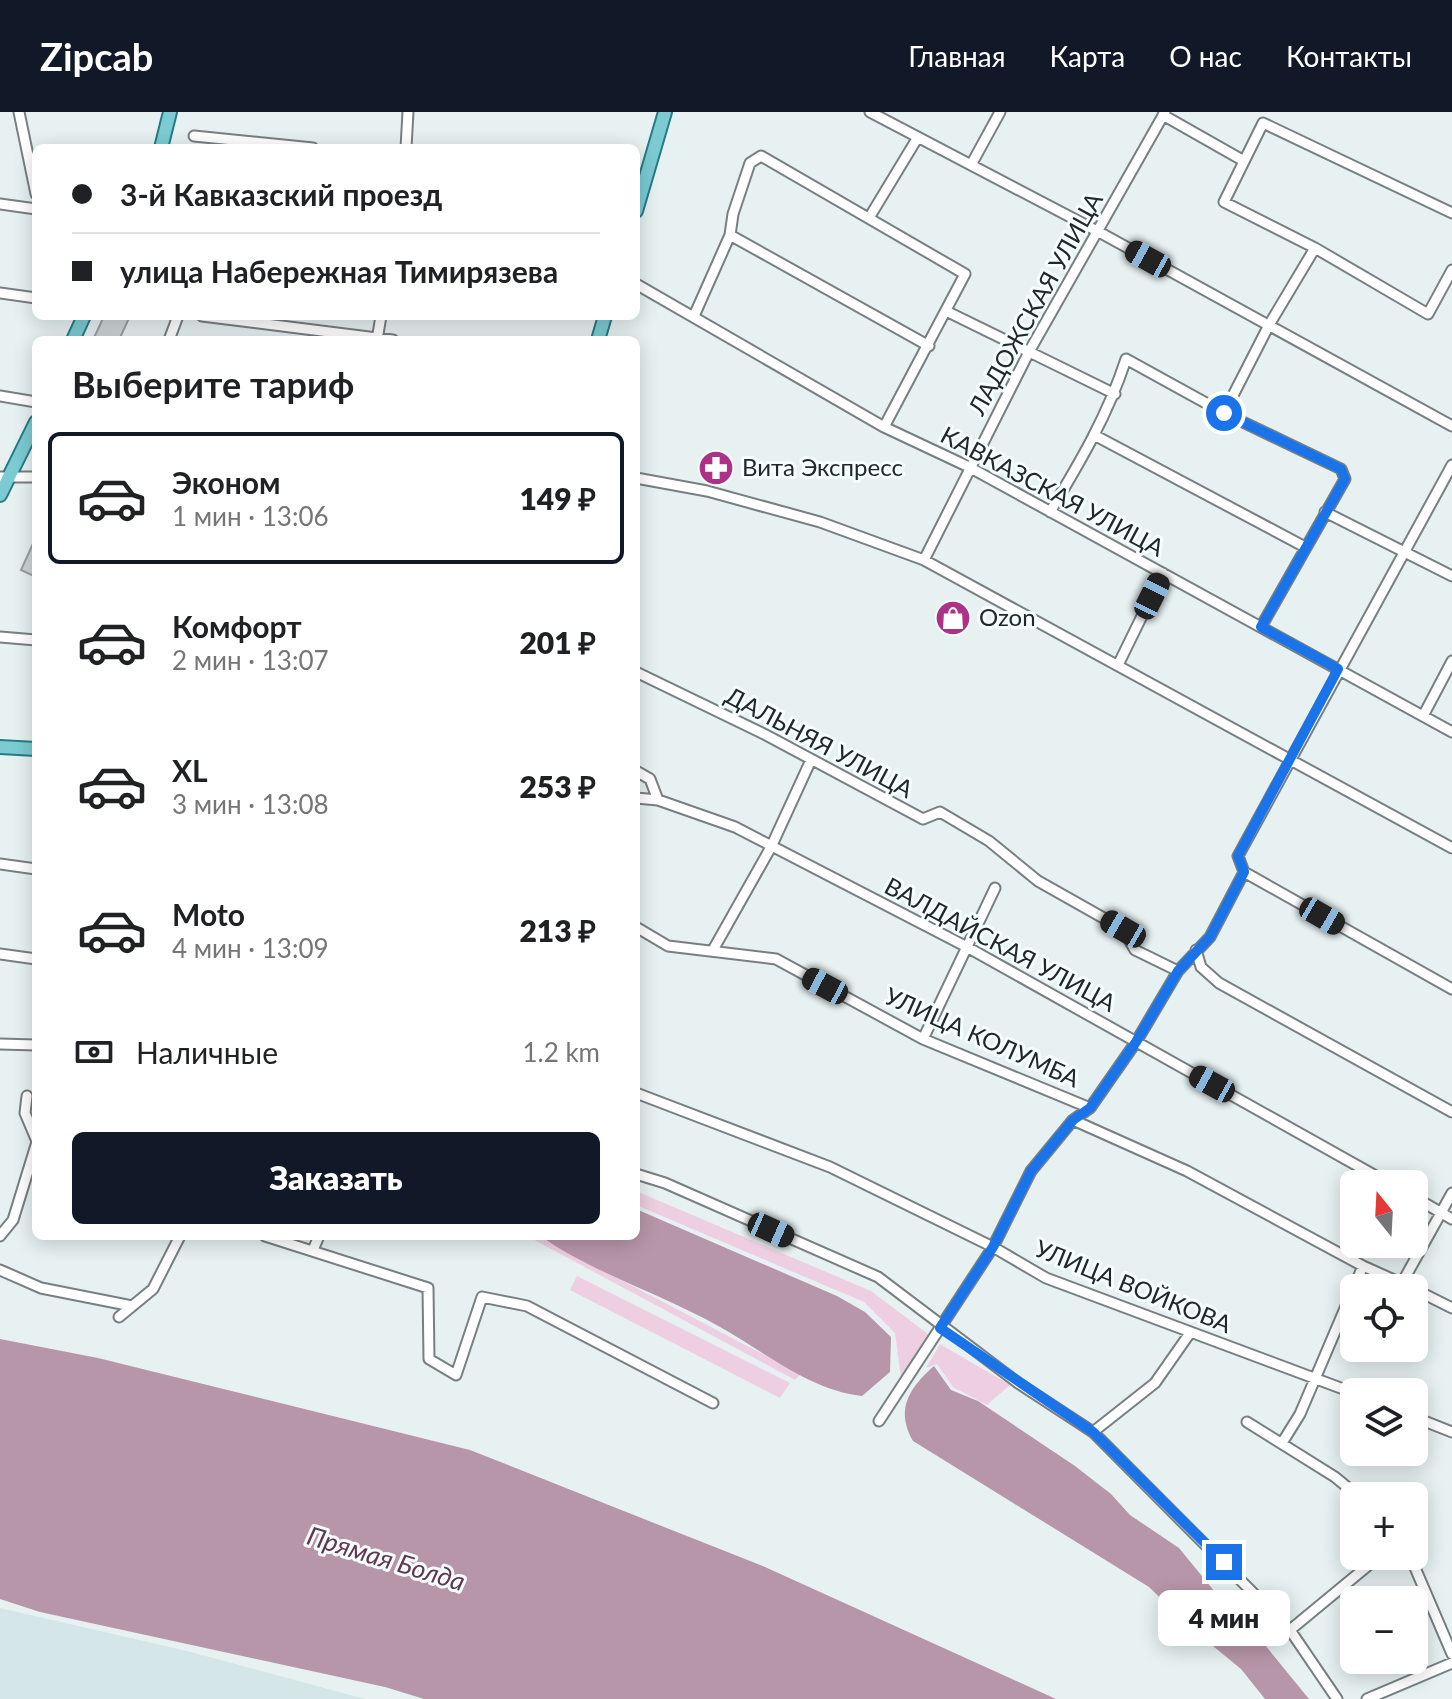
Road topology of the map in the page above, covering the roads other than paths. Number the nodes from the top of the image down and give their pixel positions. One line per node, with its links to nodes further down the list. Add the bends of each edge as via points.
1 (19, 112): 15 (street)
2 (170, 112): 10 (main road)
3 (408, 112): 12 (street)
4 (665, 112): 16 (main road)
5 (870, 112): 9 (street)
6 (1000, 112): 14 (street)
7 (1164, 114): 13 (street); 21 (street, ЛАДОЖСКАЯ УЛИЦА)
8 (194, 136): 11 (street)
9 (918, 137): 14 (street); 20 (street)
10 (162, 144)
11 (273, 144)
12 (406, 144)
13 (1244, 161): 19 (street, via 1263,123); 23 (street, via 1224,202)
14 (971, 165): 21 (street)
15 (32, 175)
16 (640, 181)
17 (0, 204): 18 (street)
18 (32, 208)
19 (1452, 213)
20 (869, 218): 22 (street, via 761,156 750,163); 28 (street, via 965,274)
21 (1099, 232): 31 (street); 34 (street, ЛАДОЖСКАЯ УЛИЦА)
22 (730, 235): 29 (street); 33 (street)
23 (1315, 248): 24 (street, via 1428,314); 31 (street)
24 (1451, 275)
25 (640, 286): 29 (street, КАВКАЗСКАЯ УЛИЦА)
26 (0, 293): 27 (street)
27 (32, 297)
28 (946, 311): 33 (street); 34 (street)
29 (694, 316): 40 (street, КАВКАЗСКАЯ УЛИЦА)
30 (232, 320): 32 (street)
31 (1269, 325): 38 (street); 39 (street)
32 (354, 336)
33 (929, 346): 40 (street)
34 (1030, 350): 35 (street); 44 (street, ЛАДОЖСКАЯ УЛИЦА)
35 (1115, 394): 38 (street, via 1126,359); 42 (street)
36 (0, 396): 37 (street)
37 (32, 401)
38 (1224, 413): 50 (street, via 1341,469 1345,479)
39 (1452, 426)
40 (884, 427): 44 (street, КАВКАЗСКАЯ УЛИЦА)
41 (32, 429): 46 (main road)
42 (1096, 436): 49 (street); 51 (street)
43 (1452, 465): 52 (street)
44 (969, 467): 49 (street, КАВКАЗСКАЯ УЛИЦА); 53 (street, ЛАДОЖСКАЯ УЛИЦА)
45 (32, 477): 46 (street)
46 (4, 478): 48 (main road)
47 (640, 479): 53 (street, via 820,522)
48 (0, 495)
49 (1050, 512): 54 (street, КАВКАЗСКАЯ УЛИЦА)
50 (1325, 512): 51 (street); 52 (street)
51 (1305, 547): 56 (street)
52 (1404, 554): 55 (street); 61 (street)
53 (924, 560): 60 (street)
54 (1163, 573): 56 (street, КАВКАЗСКАЯ УЛИЦА); 60 (street)
55 (1452, 576)
56 (1261, 627): 61 (street, КАВКАЗСКАЯ УЛИЦА)
57 (0, 637): 58 (street)
58 (32, 640)
59 (1452, 661): 63 (street)
60 (1118, 665): 68 (street)
61 (1338, 669): 63 (street, КАВКАЗСКАЯ УЛИЦА); 68 (street)
62 (640, 674): 67 (street, ДАЛЬНЯЯ УЛИЦА)
63 (1423, 716): 64 (street, КАВКАЗСКАЯ УЛИЦА)
64 (1452, 732)
65 (0, 747): 66 (main road)
66 (32, 749)
67 (811, 760): 72 (street); 84 (street, ДАЛЬНЯЯ УЛИЦА, via 923,819 940,812 989,841 1038,881 1123,929 1135,950)
68 (1288, 760): 73 (street); 76 (street, via 1238,856)
69 (640, 773): 71 (street, via 650,779)
70 (640, 798): 71 (street, ВАЛДАЙСКАЯ УЛИЦА)
71 (658, 800): 72 (street, ВАЛДАЙСКАЯ УЛИЦА, via 735,827)
72 (771, 847): 79 (street, ВАЛДАЙСКАЯ УЛИЦА); 80 (street)
73 (1452, 848)
74 (0, 864): 75 (street)
75 (32, 868)
76 (1244, 872): 81 (street, via 1210,937); 85 (street)
77 (995, 888): 79 (street)
78 (640, 929): 80 (street, УЛИЦА КОЛУМБА, via 668,946)
79 (967, 947): 86 (street); 87 (street, ВАЛДАЙСКАЯ УЛИЦА)
80 (713, 950): 86 (street, УЛИЦА КОЛУМБА, via 776,959)
81 (1196, 950): 84 (street); 93 (street, via 1201,967 1219,983)
82 (0, 954): 83 (street)
83 (32, 958)
84 (1178, 971): 87 (street)
85 (1452, 989)
86 (923, 1039): 92 (street, УЛИЦА КОЛУМБА)
87 (1136, 1042): 92 (street); 97 (street, ВАЛДАЙСКАЯ УЛИЦА)
88 (0, 1044): 89 (street)
89 (32, 1045)
90 (640, 1095): 107 (street, УЛИЦА ВОЙКОВА, via 830,1167)
91 (27, 1096): 95 (street, via 25,1113)
92 (1090, 1108): 94 (street)
93 (1452, 1112)
94 (1073, 1120): 107 (street, via 1031,1171); 109 (street, УЛИЦА КОЛУМБА, via 1187,1171)
95 (32, 1130)
96 (32, 1158): 103 (street, via 13,1220)
97 (1365, 1170)
98 (640, 1175): 117 (street, via 878,1277)
99 (1452, 1193): 101 (street)
100 (1428, 1205): 101 (street)
101 (1440, 1212): 102 (street); 112 (street)
102 (1452, 1219)
103 (0, 1236)
104 (178, 1240): 114 (street, via 153,1289)
105 (279, 1240): 108 (street)
106 (317, 1240): 108 (street)
107 (993, 1247): 117 (street); 118 (street, УЛИЦА ВОЙКОВА, via 1046,1278)
108 (313, 1250): 121 (street, via 428,1288 429,1359 456,1375 482,1297 527,1306)
109 (1363, 1266): 111 (street, УЛИЦА КОЛУМБА); 119 (street)
110 (0, 1270): 114 (street, via 41,1288)
111 (1381, 1274)
112 (1414, 1274)
113 (1428, 1296): 115 (street, УЛИЦА КОЛУМБА)
114 (132, 1306): 116 (street)
115 (1452, 1308)
116 (119, 1317)
117 (940, 1328): 122 (street); 125 (street)
118 (1190, 1333): 119 (street, УЛИЦА ВОЙКОВА); 125 (street, via 1155,1383)
119 (1315, 1381): 120 (street, УЛИЦА ВОЙКОВА); 127 (street)
120 (1340, 1389)
121 (713, 1403)
122 (879, 1421)
123 (1247, 1422): 127 (street)
124 (1428, 1423): 126 (street)
125 (1093, 1432): 131 (street)
126 (1452, 1432)
127 (1282, 1443): 128 (street)
128 (1341, 1482)
129 (1363, 1570): 131 (street)
130 (1416, 1570): 132 (street)
131 (1290, 1630): 134 (street)
132 (1452, 1654)
133 (1452, 1663): 135 (street)
134 (1337, 1699)
135 (1367, 1699)

